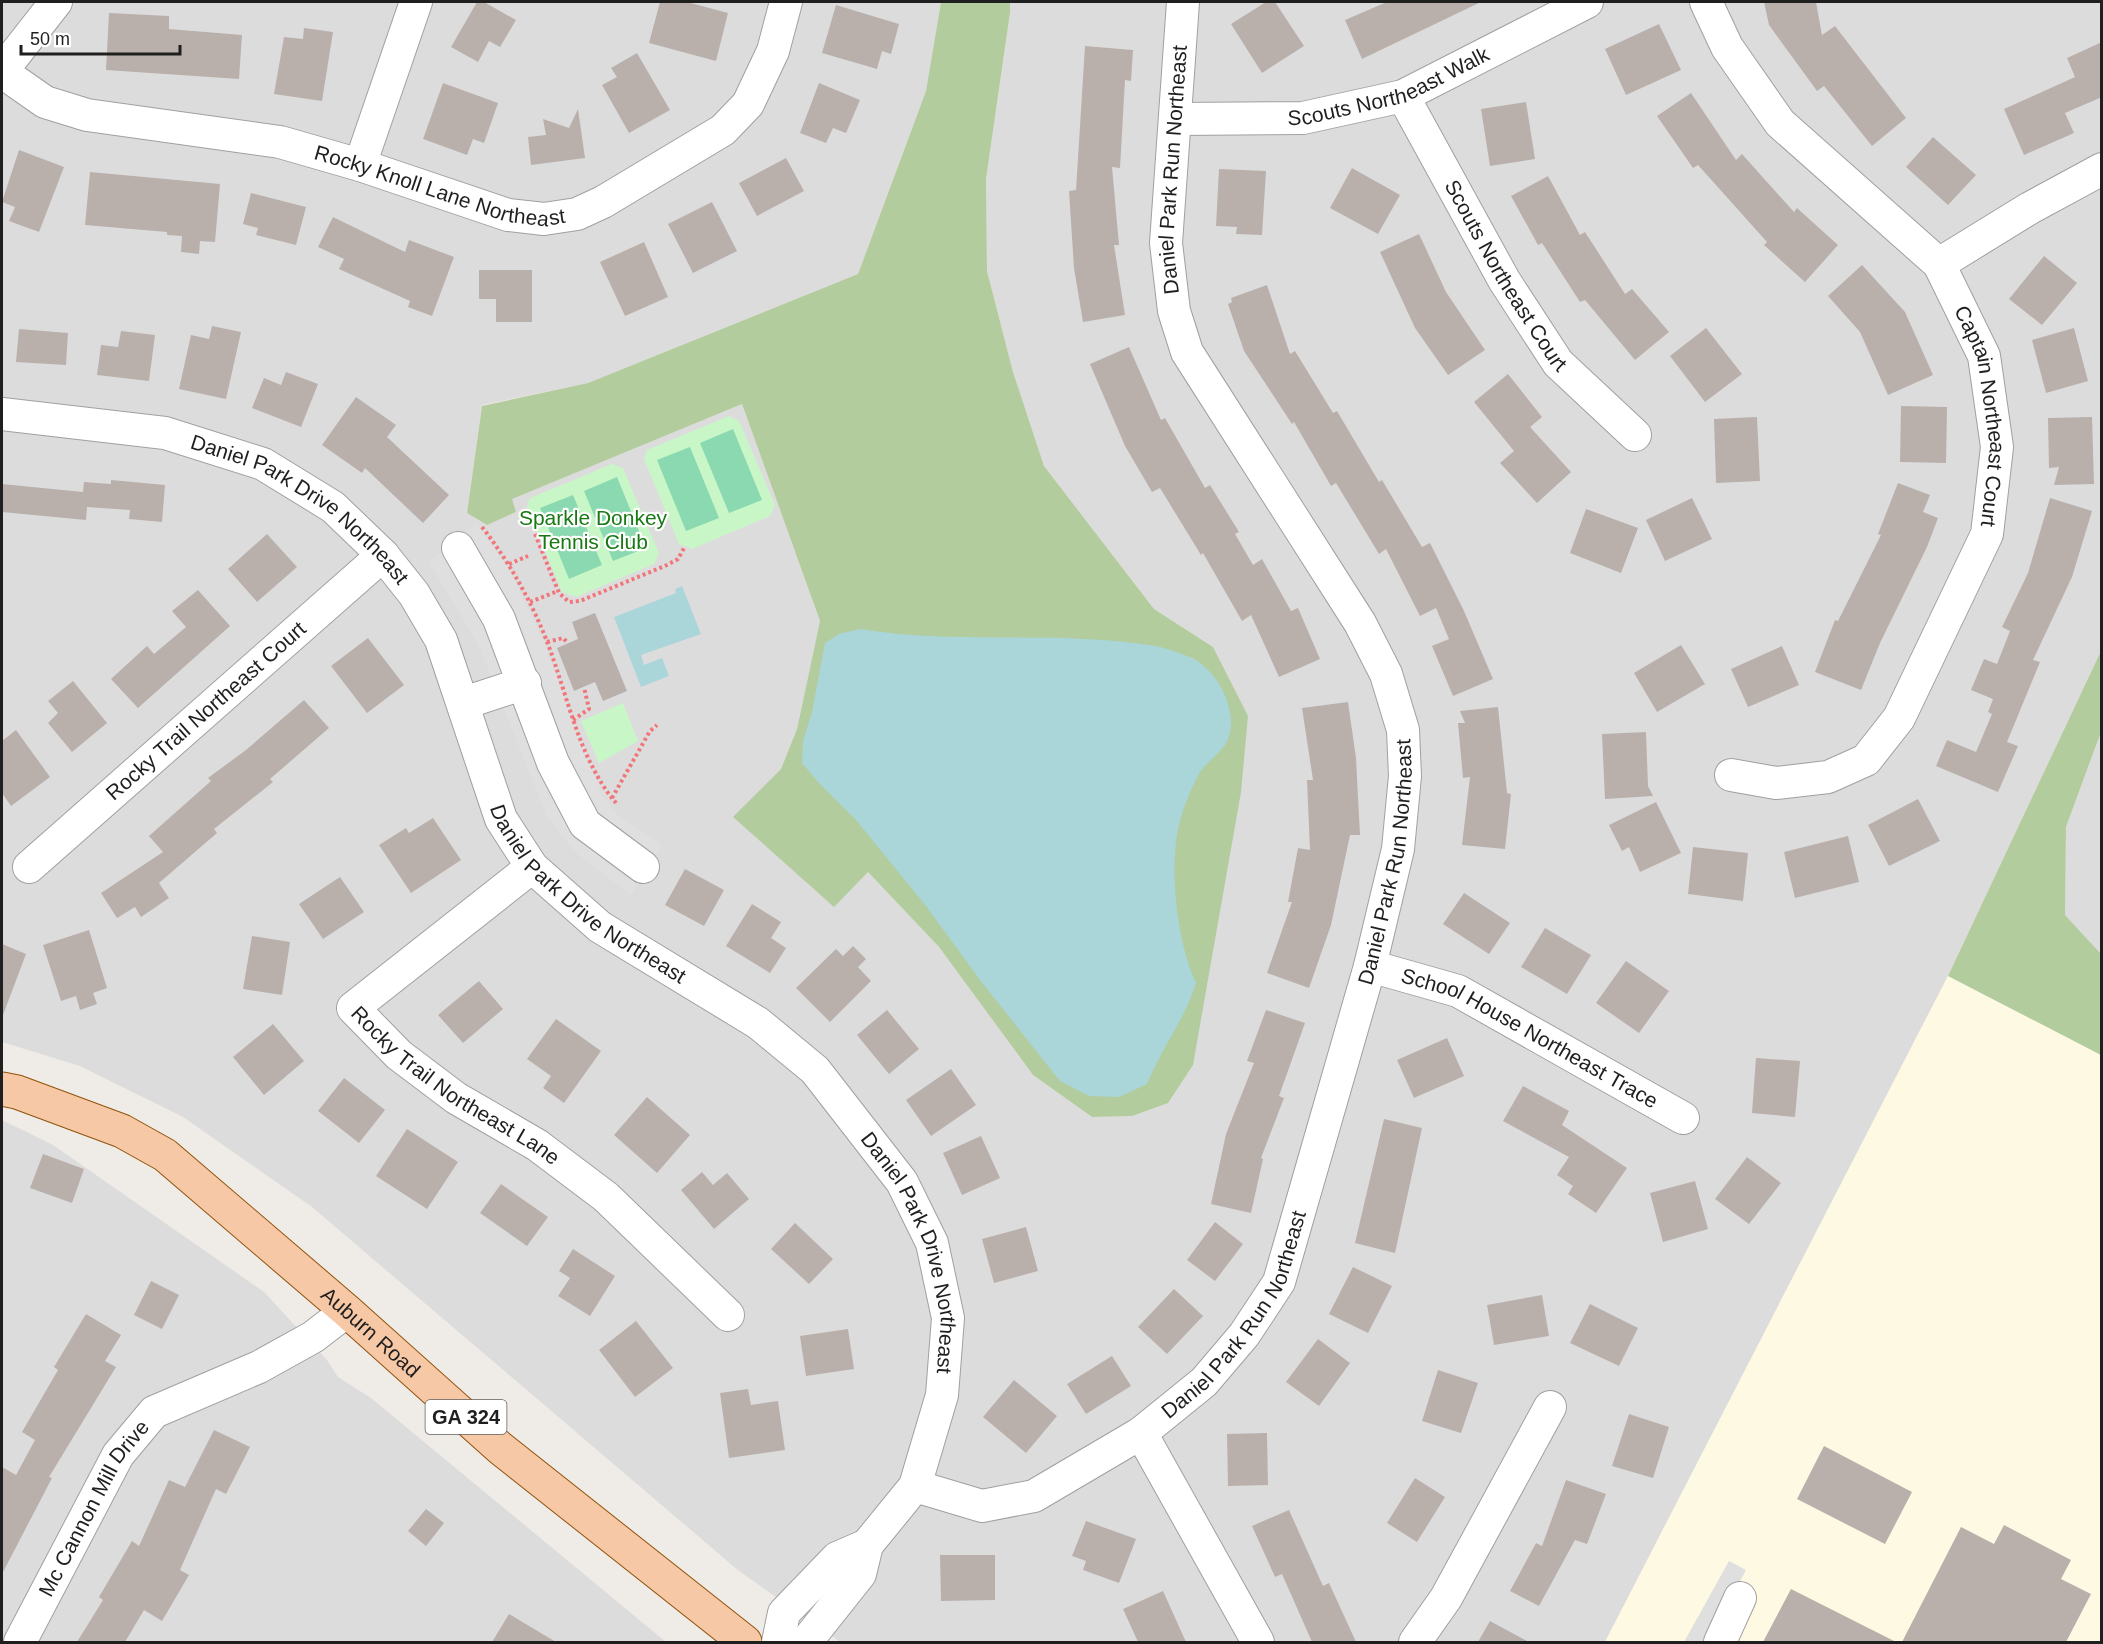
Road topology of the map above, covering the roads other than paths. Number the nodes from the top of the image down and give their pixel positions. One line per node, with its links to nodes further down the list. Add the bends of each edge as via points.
1 (56, 2): 7 (street)
2 (416, 2): 10 (street)
3 (786, 2): 10 (street, Rocky Knoll Lane Northeast, via 773,51 748,104 723,130 577,214 544,219 508,215)
4 (1183, 2): 9 (street, Daniel Park Run Northeast)
5 (1587, 2): 8 (street, Scouts Northeast Walk)
6 (1706, 2): 12 (street, Captain Northeast Court, via 1727,47 1780,123)
7 (2, 71): 10 (street, Rocky Knoll Lane Northeast, via 45,102 87,114 280,142)
8 (1403, 96): 9 (street, Scouts Northeast Walk, via 1303,118); 14 (street, Scouts Northeast Court, via 1504,280 1558,363)
9 (1175, 119): 23 (street, Daniel Park Run Northeast, via 1166,243 1174,311 1187,352 1360,623 1386,674 1402,730 1405,776 1398,849)
10 (360, 165)
11 (2102, 169): 12 (street, via 2030,207)
12 (1939, 264): 19 (street, Captain Northeast Court, via 1984,356 1997,447 1987,534 1899,718 1866,760 1828,777 1776,783)
13 (2, 414): 16 (street, Daniel Park Drive Northeast, via 165,433 263,464 333,507)
14 (1635, 435)
15 (458, 548): 17 (street, via 499,619)
16 (383, 555): 18 (street, Daniel Park Drive Northeast, via 414,594 441,640); 20 (street, Rocky Trail Northeast Court)
17 (525, 683): 18 (street); 22 (street, via 553,763 585,824)
18 (464, 703): 21 (street, Daniel Park Drive Northeast, via 501,819)
19 (1731, 776)
20 (29, 867)
21 (532, 867): 27 (street, Rocky Trail Northeast Lane, via 354,1008 399,1055 456,1098 537,1145 606,1197); 30 (street, Daniel Park Drive Northeast, via 600,927 758,1023 815,1070 902,1182 932,1244 948,1318 942,1395)
22 (643, 867)
23 (1370, 966): 25 (street, School House Northeast Trace, via 1458,991); 29 (street, Daniel Park Run Northeast, via 1279,1282 1244,1335 1204,1382)
24 (2, 1089): 26 (main road, Auburn Road / GA 324, via 122,1131 165,1155)
25 (1683, 1118)
26 (347, 1311): 33 (street, Mc Cannon Mill Drive, via 313,1337 259,1367 154,1412 118,1455); 34 (main road, Auburn Road / GA 324, via 500,1448)
27 (728, 1315)
28 (1550, 1407): 38 (street, via 1446,1598)
29 (1141, 1433): 30 (street, Daniel Park Run Northeast, via 1034,1496 982,1506); 37 (street)
30 (915, 1486): 31 (street, Daniel Park Drive Northeast)
31 (867, 1545): 35 (street, via 837,1558 783,1613); 36 (street, via 860,1574)
32 (1740, 1598): 39 (street)
33 (20, 1642)
34 (745, 1642)
35 (778, 1642)
36 (806, 1642)
37 (1258, 1642)
38 (1415, 1642)
39 (1720, 1642)

